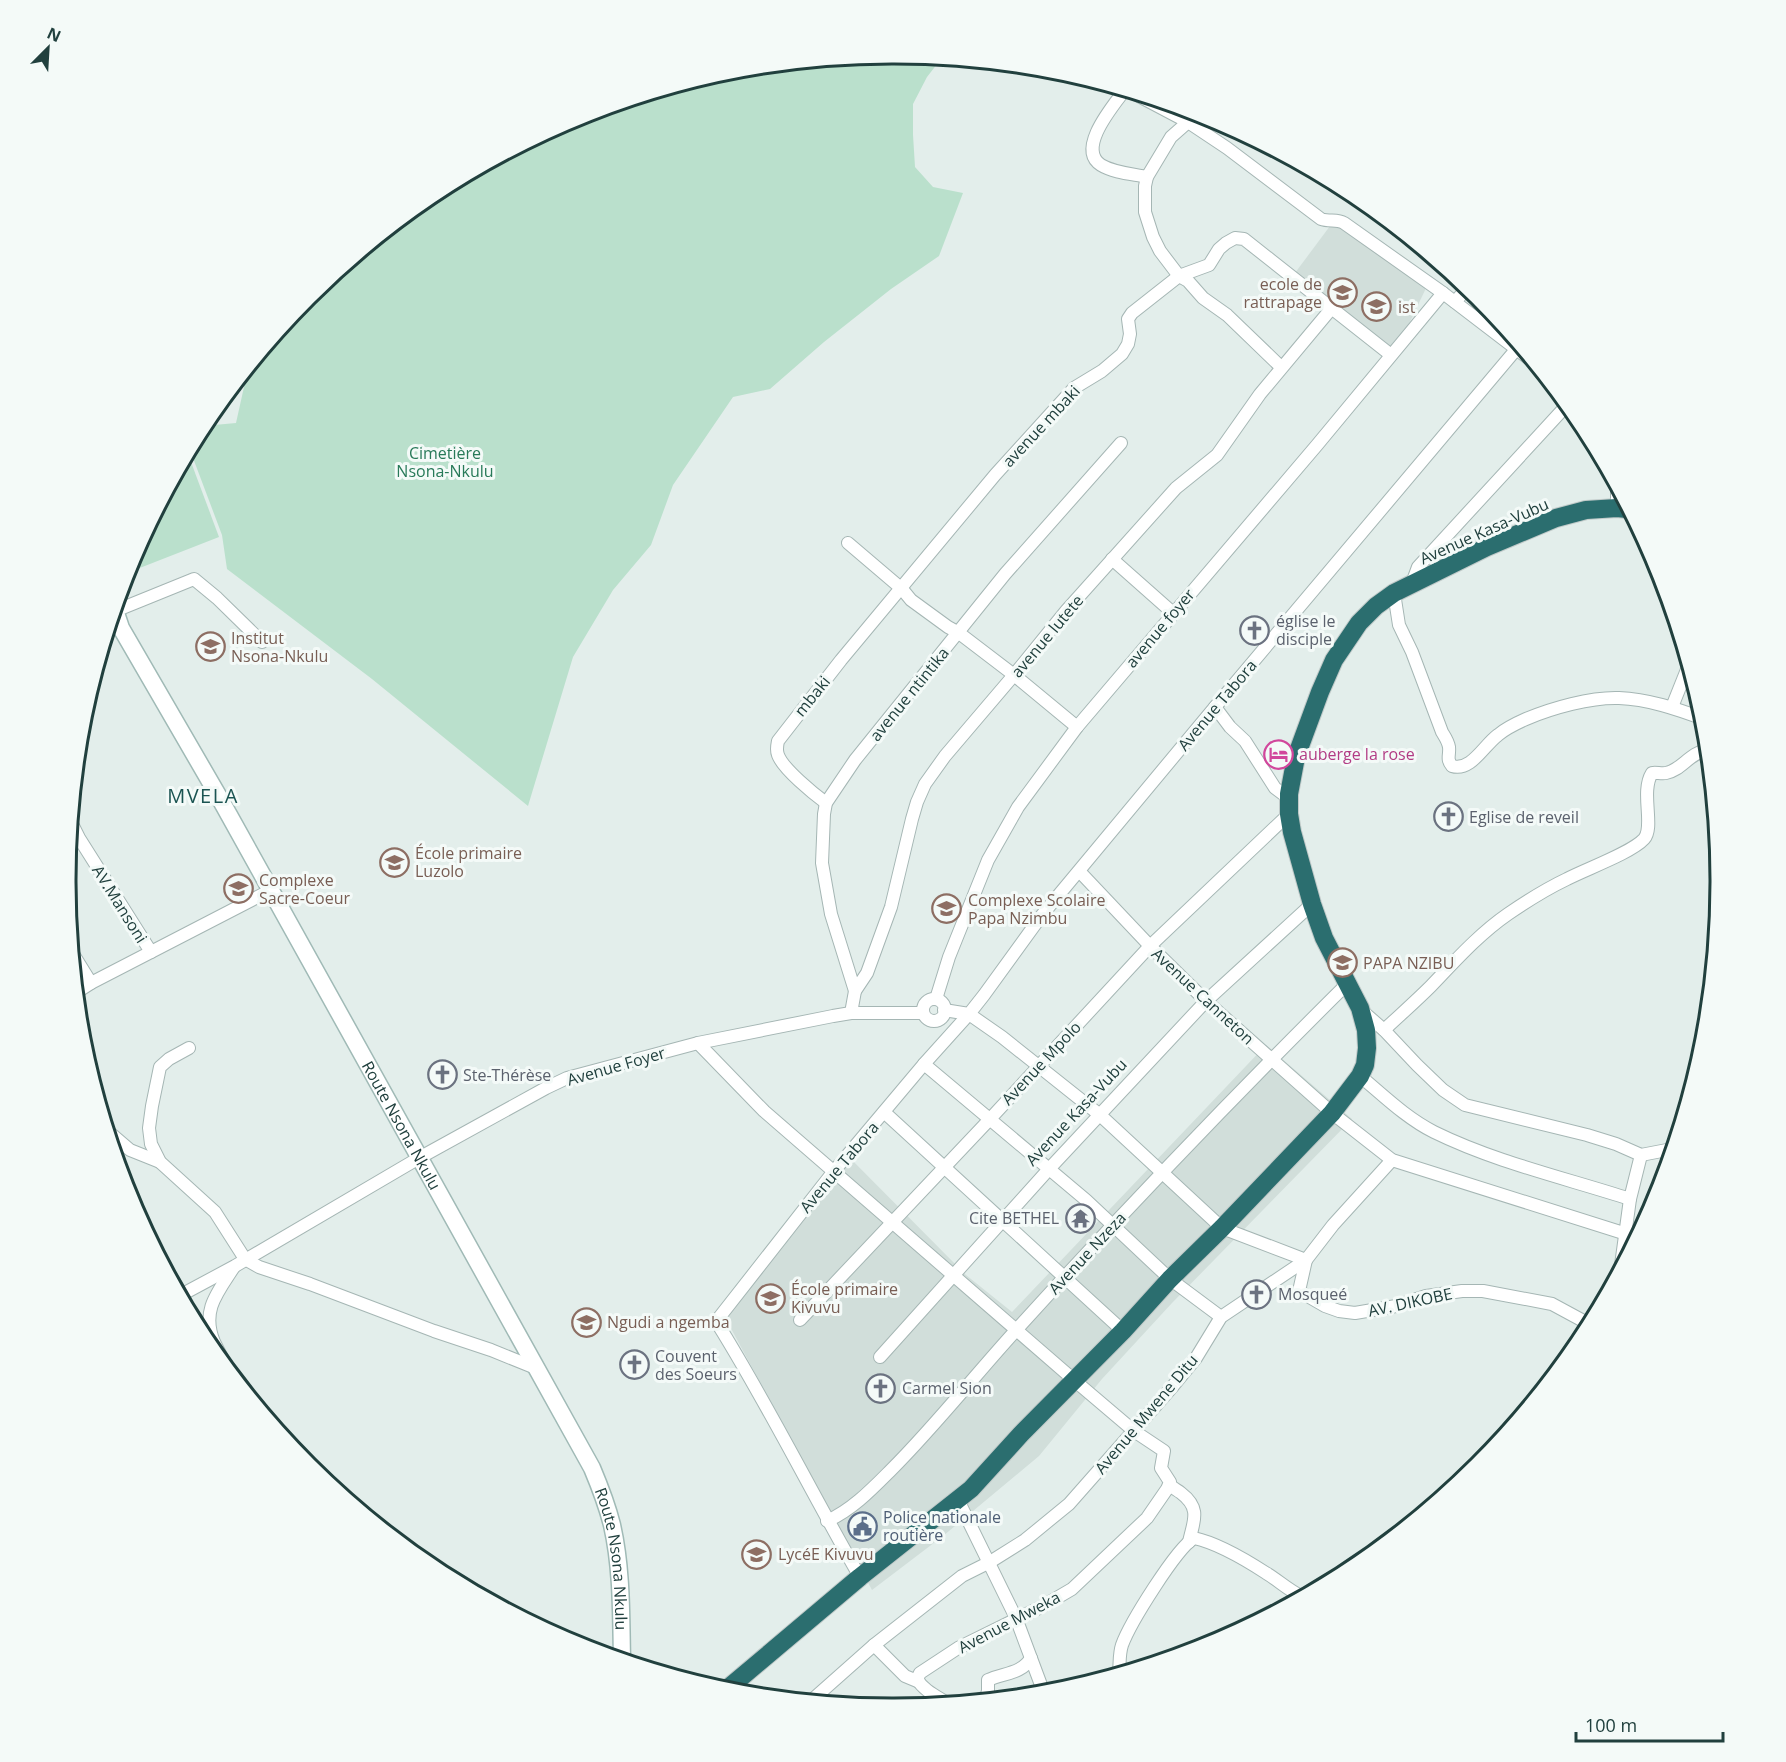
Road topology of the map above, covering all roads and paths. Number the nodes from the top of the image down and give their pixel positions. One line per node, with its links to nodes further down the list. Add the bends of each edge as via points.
1 (1120, 97): 4 (street, via 1098,130 1093,155 1103,166)
2 (1189, 121): 4 (street, via 1172,137)
3 (1202, 126): 6 (street, via 1317,216 1326,221 1340,220)
4 (1147, 177): 5 (street, via 1145,212 1160,251)
5 (1179, 276): 9 (street, avenue mbaki, via 1209,265 1226,243 1244,238); 13 (street); 19 (street, avenue mbaki, via 1132,313 1128,319 1128,344 1122,354 1074,388 995,475)
6 (1443, 293): 8 (street); 12 (street, avenue foyer)
7 (1461, 295): 8 (street)
8 (1455, 302): 10 (street)
9 (1331, 309): 12 (street); 13 (street, avenue lutete)
10 (1498, 333)
11 (1515, 352): 28 (street, Avenue Tabora)
12 (1391, 355): 22 (street, avenue foyer)
13 (1281, 367): 18 (street, avenue lutete, via 1216,455 1176,488)
14 (1561, 412): 20 (street, via 1418,567)
15 (1121, 443): 24 (street, avenue ntintika, via 1013,565)
16 (1616, 503): 20 (highway, Avenue Kasa-Vubu, via 1556,518 1487,547)
17 (848, 543): 19 (street)
18 (1112, 560): 22 (street); 26 (street, avenue lutete)
19 (902, 589): 24 (street, via 911,600); 34 (street, mbaki, via 778,741 778,757)
20 (1403, 590): 29 (street, via 1399,624 1448,743 1448,762 1452,766 1464,766 1477,757 1498,734 1557,709 1619,698); 33 (highway, Avenue Kasa-Vubu, via 1359,622 1334,660 1296,757)
21 (125, 607): 25 (street, via 194,579)
22 (1173, 613): 31 (street, avenue foyer)
23 (119, 622): 38 (street, Route Nsona Nkulu)
24 (959, 633): 26 (street); 34 (street, avenue ntintika, via 855,760)
25 (262, 642)
26 (1014, 675): 31 (street); 46 (street, avenue lutete, via 926,784 917,802 891,907 867,973)
27 (1684, 678): 29 (street)
28 (1215, 706): 33 (street, via 1248,745 1275,788); 37 (street, Avenue Tabora)
29 (1672, 707): 30 (street)
30 (1692, 714)
31 (1077, 727): 47 (street, avenue foyer, via 1018,807 988,860)
32 (1699, 751): 54 (street, via 1671,771 1652,772 1649,776 1648,829 1644,839 1505,916)
33 (1289, 794): 35 (highway, Avenue Kasa-Vubu)
34 (826, 803): 46 (street, avenue ntintika, via 822,863 831,914)
35 (1289, 814): 39 (highway, Avenue Kasa-Vubu); 40 (street, Avenue Mpolo)
36 (78, 835): 41 (street, AV.Mansoni)
37 (1080, 872): 40 (street, Avenue Canneton); 53 (street, Avenue Tabora, via 1042,915)
38 (271, 890): 41 (street, AV.Mansoni); 68 (street, Route Nsona Nkulu)
39 (1312, 904): 44 (highway, Avenue Kasa-Vubu, via 1324,938); 48 (street, Avenue Kasa-Vubu)
40 (1150, 946): 48 (street, Avenue Canneton); 59 (street, Avenue Mpolo)
41 (151, 952): 43 (street, AV.Mansoni)
42 (81, 967): 43 (street)
43 (91, 983): 45 (street, AV.Mansoni)
44 (1348, 983): 49 (highway, Avenue Kasa-Vubu); 57 (street, Avenue Nzeza)
45 (83, 988)
46 (855, 991): 51 (street, avenue lutete)
47 (936, 999): 50 (street); 52 (street, via 926,1003)
48 (1206, 1001): 57 (street, Avenue Canneton); 63 (street, Avenue Kasa-Vubu)
49 (1359, 1008): 54 (street); 60 (highway, Avenue Kasa-Vubu, via 1367,1048)
50 (944, 1011): 52 (street, via 935,1021); 53 (street)
51 (851, 1013): 52 (street, Avenue Foyer); 55 (street, Avenue Foyer)
52 (924, 1013)
53 (969, 1014): 58 (street, Avenue Tabora); 59 (street)
54 (1384, 1030): 67 (street, via 1443,1090 1465,1105 1587,1135)
55 (698, 1043): 68 (street, Avenue Foyer, via 567,1078); 73 (street, via 764,1111)
56 (189, 1048): 70 (street, via 160,1067 156,1081 149,1128 151,1144)
57 (1270, 1059): 62 (street, Avenue Canneton); 74 (street, Avenue Nzeza)
58 (924, 1064): 61 (street, Avenue Tabora); 64 (street)
59 (1039, 1066): 63 (street); 64 (street, Avenue Mpolo)
60 (1360, 1076): 62 (highway); 75 (street, via 1433,1132 1522,1166)
61 (884, 1112): 71 (street); 73 (street, Avenue Tabora)
62 (1332, 1113): 69 (street, Avenue Canneton); 79 (highway)
63 (1100, 1115): 72 (street, Avenue Kasa-Vubu); 74 (street)
64 (990, 1119): 71 (street, Avenue Mpolo); 72 (street)
65 (119, 1141): 70 (street, via 130,1150)
66 (1663, 1151): 67 (street)
67 (1641, 1155): 75 (street)
68 (419, 1158): 83 (street, Avenue Foyer); 95 (street, Route Nsona Nkulu)
69 (1392, 1160): 81 (street); 82 (street)
70 (160, 1162): 83 (street, via 215,1212)
71 (945, 1167): 76 (street); 77 (street, Avenue Mpolo)
72 (1049, 1169): 76 (street, Avenue Kasa-Vubu); 78 (street)
73 (834, 1171): 77 (street); 100 (street, Avenue Tabora, via 718,1322)
74 (1163, 1172): 78 (street, Avenue Nzeza); 79 (street)
75 (1630, 1199): 80 (street)
76 (1003, 1220): 84 (street, Avenue Kasa-Vubu); 85 (street)
77 (893, 1222): 84 (street); 89 (street, Avenue Mpolo)
78 (1113, 1225): 85 (street, Avenue Nzeza); 86 (street)
79 (1222, 1228): 82 (street); 86 (highway)
80 (1631, 1229)
81 (1628, 1235)
82 (1306, 1260): 88 (street); 90 (street, AV. DIKOBE, via 1299,1291 1339,1311 1372,1311 1426,1296 1483,1291 1552,1304)
83 (240, 1262): 87 (street, Avenue Foyer); 91 (street, via 212,1302); 95 (street)
84 (953, 1275): 92 (street); 94 (street, Avenue Kasa-Vubu)
85 (1065, 1276): 92 (street, Avenue Nzeza); 93 (street)
86 (1170, 1279): 88 (street); 93 (highway)
87 (187, 1291)
88 (1221, 1317): 97 (street, Avenue Mwene Ditu, via 1196,1358)
89 (800, 1320)
90 (1581, 1320)
91 (210, 1328)
92 (1016, 1330): 96 (street); 100 (street, Avenue Nzeza, via 870,1491)
93 (1123, 1331): 96 (highway)
94 (880, 1357)
95 (538, 1369): 107 (street, Route Nsona Nkulu, via 602,1492 619,1569)
96 (1074, 1380): 97 (street); 99 (highway)
97 (1134, 1431): 98 (street, via 1164,1451 1161,1468 1170,1482); 102 (street, Avenue Mwene Ditu, via 1068,1504)
98 (1168, 1487): 101 (street, via 1186,1498 1195,1513); 105 (street, Avenue Mweka, via 1147,1518 1072,1589)
99 (958, 1500): 102 (street); 103 (highway)
100 (827, 1521): 103 (street)
101 (1189, 1542): 104 (street, via 1194,1538 1219,1548); 109 (street, via 1133,1622 1122,1646)
102 (990, 1562): 105 (street); 106 (street, Avenue Mwene Ditu, via 962,1575)
103 (860, 1577): 111 (highway)
104 (1294, 1592)
105 (1016, 1618): 108 (street); 110 (street, Avenue Mweka, via 958,1648)
106 (874, 1645): 110 (street, via 905,1676); 114 (street, Avenue Mwene Ditu)
107 (622, 1650)
108 (1031, 1658): 112 (street); 113 (street, via 1011,1674 988,1680)
109 (1120, 1665)
110 (918, 1677): 115 (street)
111 (735, 1682)
112 (1041, 1684)
113 (988, 1692)
114 (819, 1694)
115 (936, 1696)

